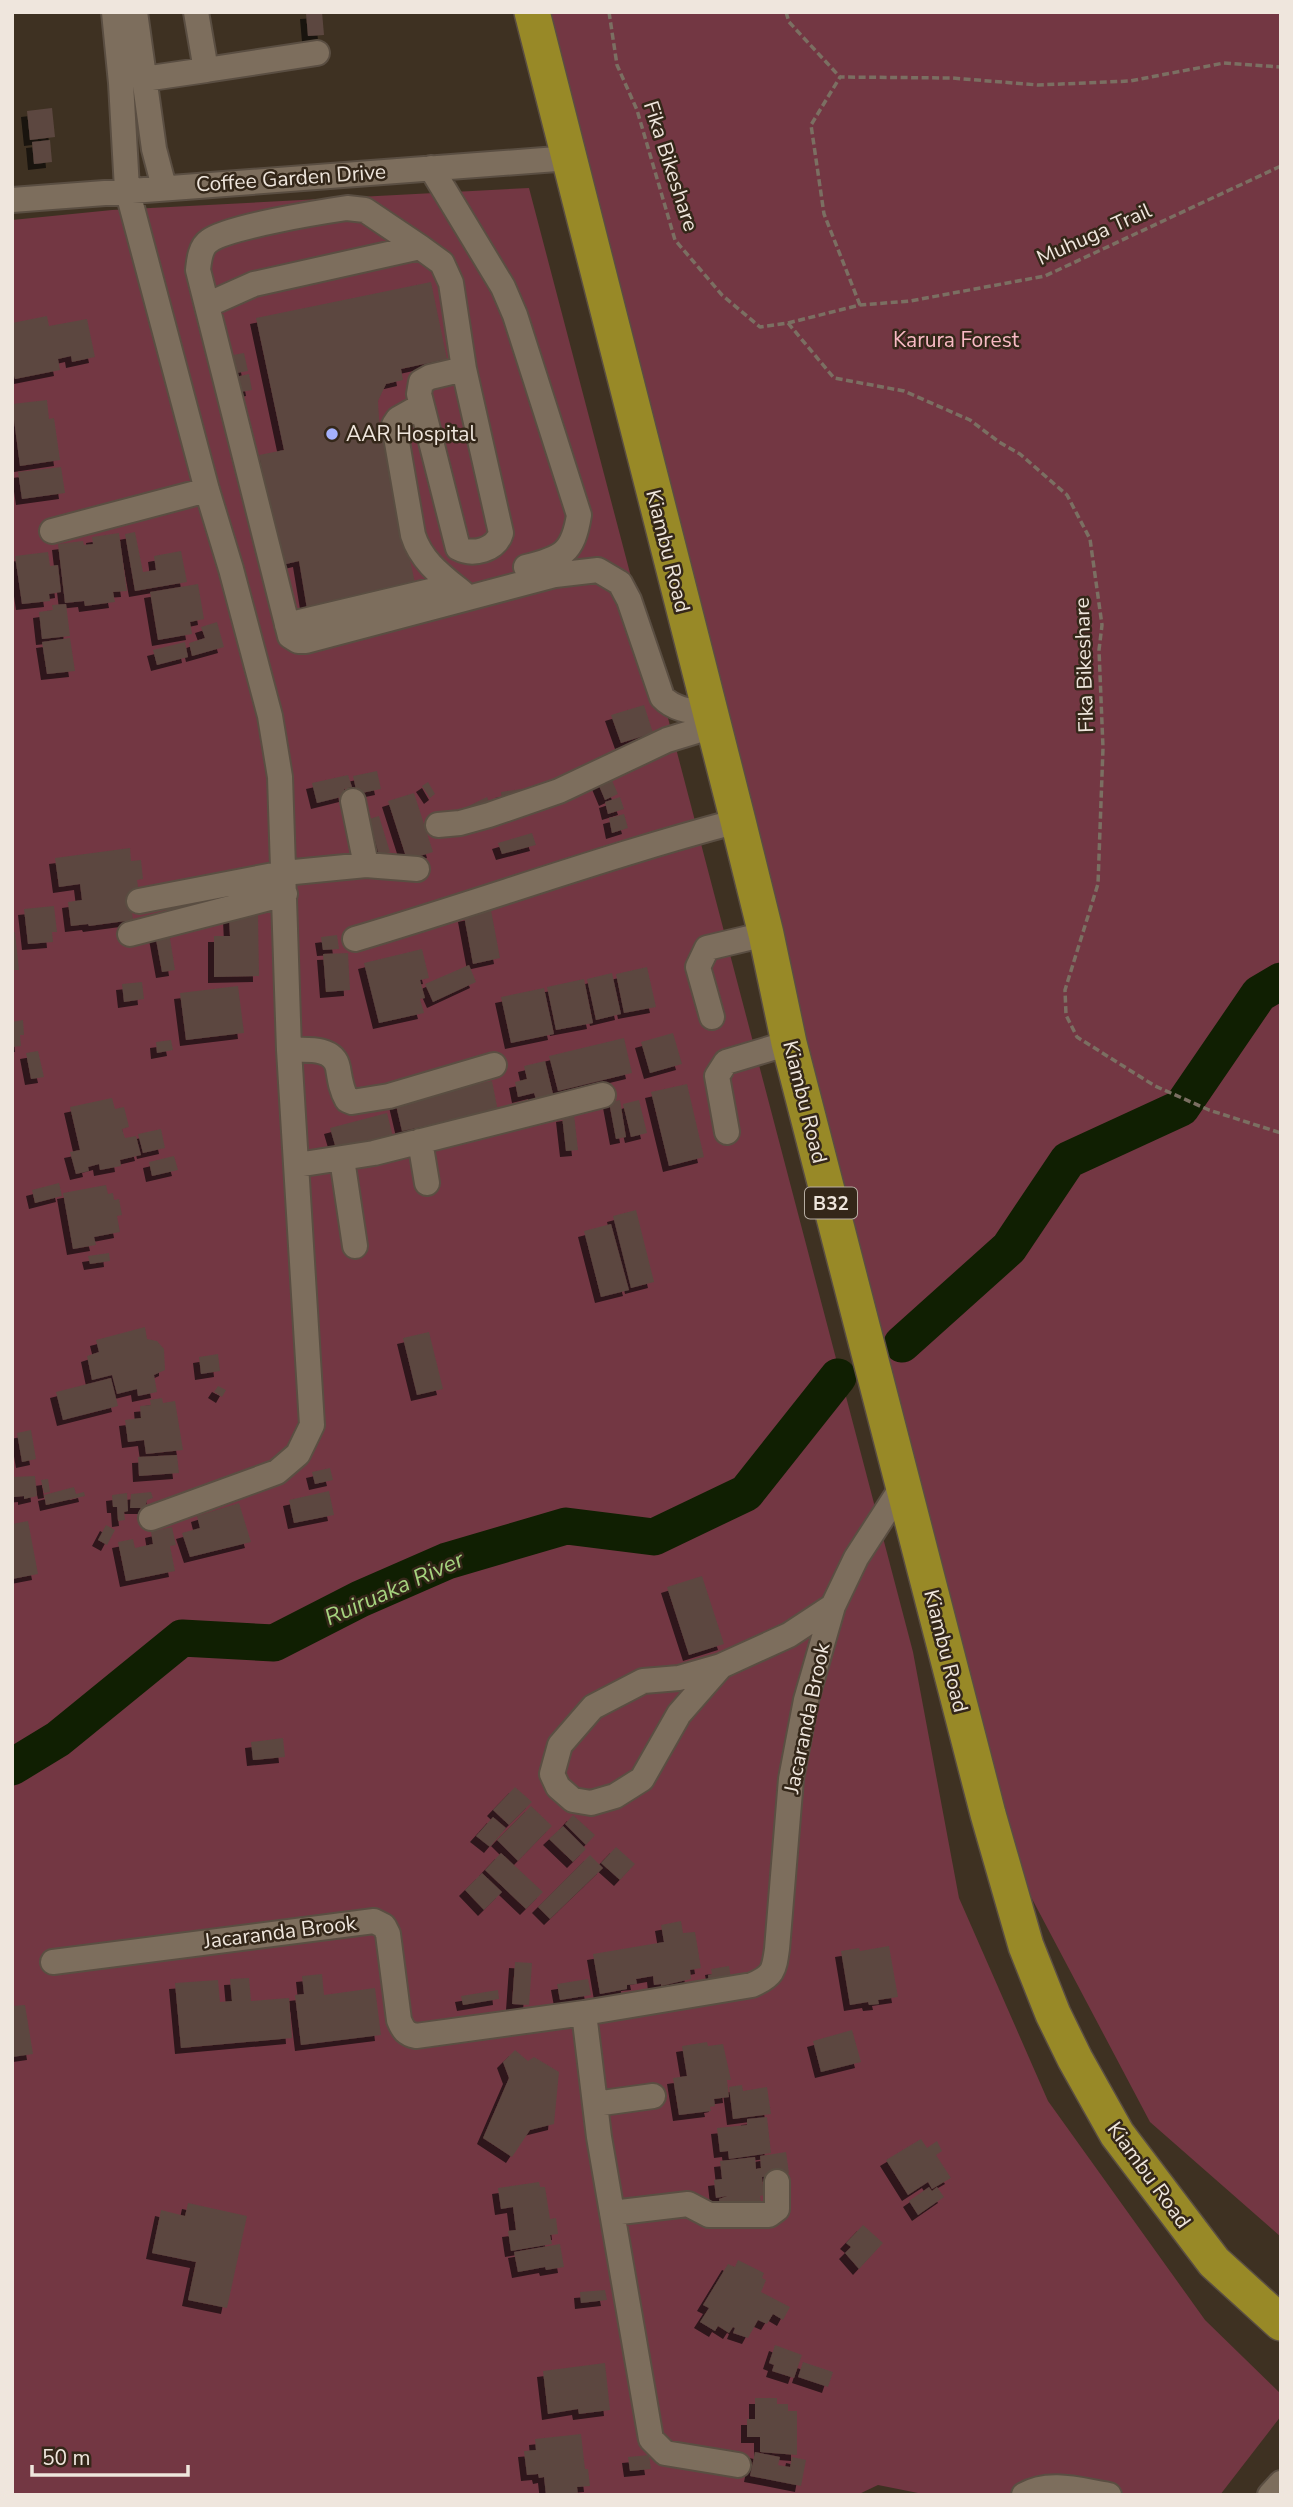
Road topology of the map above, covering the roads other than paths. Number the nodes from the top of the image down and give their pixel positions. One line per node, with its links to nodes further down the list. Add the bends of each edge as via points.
1 (114, 12): 9 (street)
2 (135, 12): 7 (street)
3 (196, 12): 6 (street)
4 (532, 12): 10 (highway, Kiambu Road / B32)
5 (317, 53): 6 (street)
6 (206, 70): 7 (street)
7 (144, 79): 8 (street)
8 (155, 149): 9 (street); 12 (street)
9 (125, 151): 13 (street)
10 (570, 158): 11 (street, Coffee Garden Drive); 22 (highway, Kiambu Road / B32)
11 (431, 168): 12 (street, Coffee Garden Drive); 21 (street, via 515,315 579,515 576,537 551,561)
12 (164, 187): 13 (street, Coffee Garden Drive)
13 (127, 189): 14 (street, Coffee Garden Drive); 19 (street)
14 (12, 200)
15 (421, 247): 16 (street, via 254,284); 16 (street, via 365,210 347,208 228,232 207,241 199,257); 17 (street, via 442,263 451,283)
16 (207, 305): 21 (street, via 287,625 336,623)
17 (464, 369): 18 (street, via 421,382); 18 (street, via 501,533 492,547 465,552 458,548)
18 (421, 406): 21 (street, via 394,425 418,550)
19 (206, 490): 20 (street); 28 (street, via 270,716 280,777)
20 (52, 531)
21 (461, 591): 22 (street, via 598,570 620,583 629,600 669,705)
22 (712, 720): 24 (highway, Kiambu Road / B32); 25 (street, via 559,791 489,815)
23 (353, 801): 26 (street)
24 (738, 821): 31 (highway, Kiambu Road / B32); 32 (street)
25 (438, 825)
26 (366, 865): 27 (street); 28 (street)
27 (417, 869)
28 (285, 884): 29 (street); 30 (street); 35 (street)
29 (139, 901)
30 (130, 934)
31 (766, 934): 33 (street, via 707,948 698,967); 34 (highway, Kiambu Road / B32)
32 (355, 939)
33 (712, 1017)
34 (789, 1042): 38 (street, via 726,1062 716,1076); 44 (highway, Kiambu Road / B32)
35 (289, 1050): 36 (street, via 332,1056 340,1087 352,1102 389,1096); 41 (street)
36 (494, 1065)
37 (603, 1095): 39 (street)
38 (727, 1132)
39 (420, 1141): 40 (street); 42 (street)
40 (342, 1159): 41 (street); 43 (street)
41 (297, 1165): 45 (street, via 312,1425 298,1454 277,1472)
42 (427, 1183)
43 (355, 1246)
44 (904, 1484): 46 (street, Jacaranda Brook, via 856,1558); 54 (highway, Kiambu Road / B32, via 1005,1875 1053,2014 1116,2134 1214,2262)
45 (151, 1518)
46 (833, 1606): 47 (street, Jacaranda Brook, via 789,1635); 49 (street, Jacaranda Brook, via 806,1700 791,1779 777,1949 768,1979)
47 (722, 1666): 47 (street, Jacaranda Brook, via 679,1714 642,1779 615,1796 592,1803 573,1800 558,1787 552,1774 561,1745 593,1707 643,1681 679,1678)
48 (53, 1962): 49 (street, Jacaranda Brook, via 374,1921 388,1934 399,2020 408,2035)
49 (584, 2013): 51 (street)
50 (653, 2096): 51 (street)
51 (596, 2104): 53 (street)
52 (777, 2182): 53 (street, via 777,2209 769,2214 709,2215 688,2204)
53 (612, 2213): 55 (street, via 651,2439 665,2452)
54 (1281, 2323)
55 (738, 2465)
56 (1281, 2483): 59 (street)
57 (1024, 2495): 58 (street, via 1056,2486)
58 (1109, 2495)
59 (1270, 2495)

